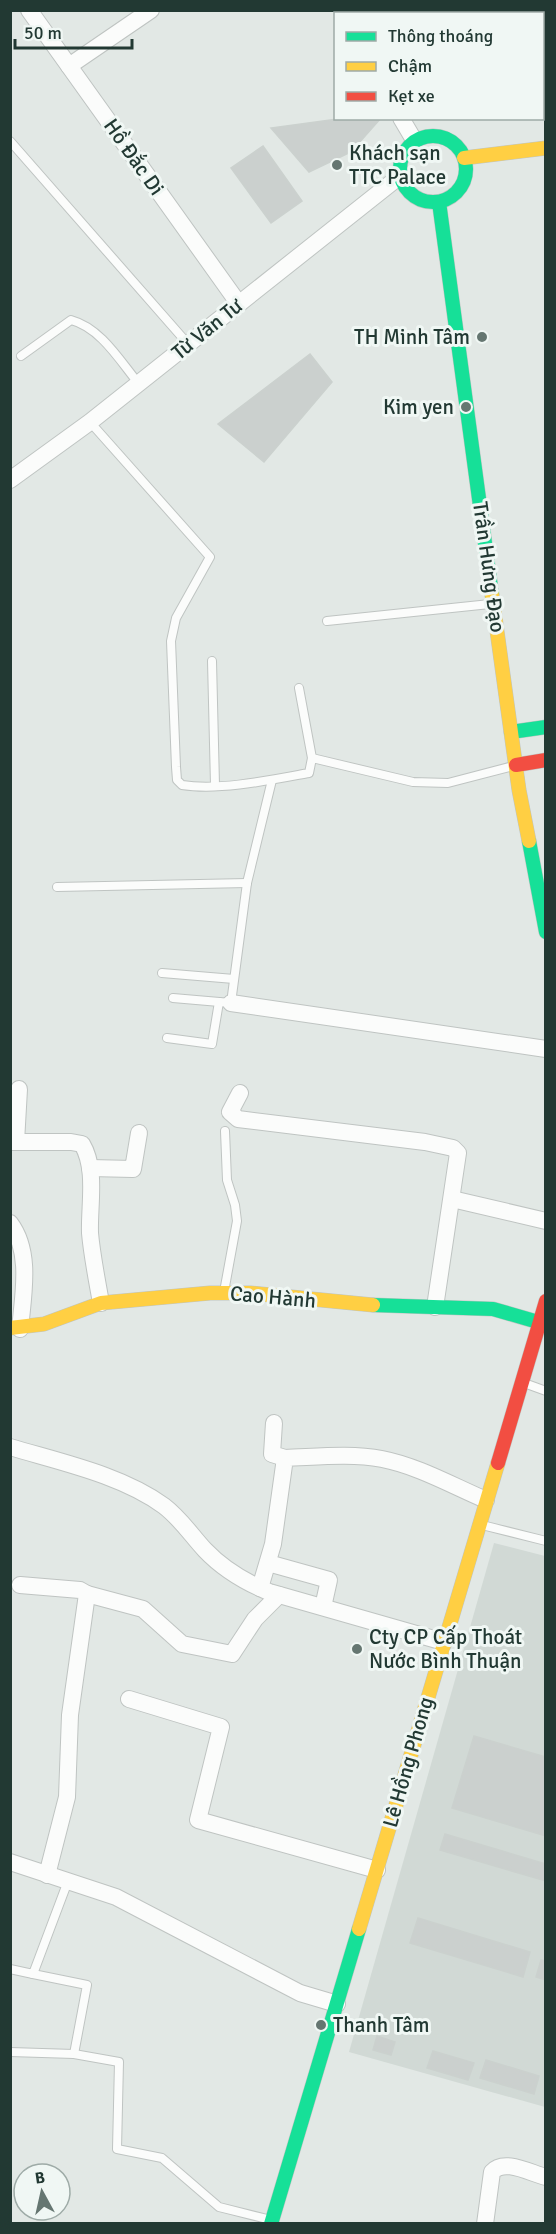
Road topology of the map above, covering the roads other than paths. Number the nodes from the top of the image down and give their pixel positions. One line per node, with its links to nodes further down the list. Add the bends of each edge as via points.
1 (29, 10): 3 (street, Hồ Đắc Di)
2 (151, 10): 3 (street)
3 (69, 66): 14 (street, Hồ Đắc Di)
4 (402, 120): 7 (street)
5 (417, 120): 7 (main road)
6 (444, 120): 9 (main road)
7 (414, 140): 9 (main road, via 437,136); 12 (main road, via 404,153)
8 (10, 141): 15 (lane)
9 (449, 141): 11 (main road)
10 (546, 148): 11 (main road)
11 (464, 158): 13 (main road, via 466,169 459,190)
12 (400, 176): 13 (main road, via 417,198); 14 (street, Từ Văn Tư)
13 (439, 202): 20 (main road, Trần Hưng Đạo)
14 (239, 304): 15 (street, Từ Văn Tư)
15 (188, 344): 17 (street, Từ Văn Tư)
16 (21, 356): 17 (lane, via 71,320 97,335)
17 (139, 384): 18 (street, Từ Văn Tư)
18 (90, 422): 19 (street, Từ Văn Tư); 30 (lane, via 210,557 176,618 171,641 177,780 193,787)
19 (10, 480)
20 (494, 603): 21 (lane); 25 (main road, Trần Hưng Đạo)
21 (327, 621)
22 (212, 661): 30 (lane)
23 (299, 688): 26 (lane)
24 (546, 727): 25 (main road)
25 (511, 732): 28 (main road, Trần Hưng Đạo)
26 (312, 758): 28 (lane, via 413,782 448,783); 29 (lane, via 309,773)
27 (546, 760): 28 (main road)
28 (516, 765): 33 (main road, Trần Hưng Đạo)
29 (272, 780): 30 (lane); 31 (lane)
30 (215, 785)
31 (247, 883): 32 (lane); 35 (lane)
32 (57, 887)
33 (546, 932)
34 (162, 973): 35 (lane)
35 (234, 979): 37 (lane)
36 (173, 998): 37 (lane)
37 (225, 1002): 38 (lane, via 212,1044); 39 (street)
38 (167, 1038)
39 (546, 1049)
40 (20, 1089): 44 (street)
41 (240, 1093): 46 (street, via 230,1112 238,1119 453,1148 458,1154)
42 (225, 1131): 49 (lane, via 227,1180 237,1221)
43 (139, 1133): 45 (street, via 133,1169)
44 (13, 1142): 45 (street, via 82,1144)
45 (90, 1168): 51 (street, via 90,1234)
46 (452, 1199): 47 (street); 52 (street)
47 (546, 1221)
48 (10, 1222): 54 (street, via 22,1249 25,1279)
49 (224, 1292): 51 (main road, Cao Hành); 52 (main road, Cao Hành)
50 (546, 1301): 53 (main road, Lê Hồng Phong)
51 (101, 1304): 54 (main road, Cao Hành)
52 (435, 1307): 53 (main road, Cao Hành, via 493,1309)
53 (538, 1322): 55 (main road, Lê Hồng Phong)
54 (15, 1328)
55 (521, 1382): 56 (lane); 60 (main road, Lê Hồng Phong)
56 (546, 1391)
57 (274, 1423): 59 (street, via 272,1454)
58 (10, 1447): 65 (street, via 136,1489 186,1525 205,1550 242,1581)
59 (285, 1458): 60 (street, via 382,1459); 63 (street)
60 (486, 1500): 61 (main road, Lê Hồng Phong)
61 (478, 1524): 62 (lane); 69 (main road, Lê Hồng Phong)
62 (546, 1540)
63 (268, 1563): 65 (street); 68 (street, via 329,1580)
64 (20, 1585): 66 (street, via 80,1590)
65 (260, 1588): 67 (street)
66 (87, 1594): 67 (street, via 143,1609 182,1644 232,1654 255,1619); 73 (street, via 70,1715 67,1797)
67 (279, 1595): 68 (street)
68 (323, 1608): 69 (street)
69 (444, 1642): 72 (main road, Lê Hồng Phong)
70 (129, 1699): 72 (street, via 221,1727 198,1820)
71 (10, 1862): 73 (street)
72 (377, 1870): 77 (main road, Lê Hồng Phong)
73 (47, 1875): 74 (street)
74 (69, 1881): 76 (lane); 77 (street, via 116,1897 300,1993)
75 (10, 1969): 76 (lane)
76 (33, 1974): 79 (lane, via 87,1985)
77 (337, 2004): 81 (main road, Lê Hồng Phong)
78 (10, 2052): 79 (lane)
79 (75, 2054): 81 (lane, via 119,2062 117,2148 162,2158 219,2206)
80 (546, 2177): 82 (street, via 497,2166 492,2172)
81 (272, 2222)
82 (485, 2223)

